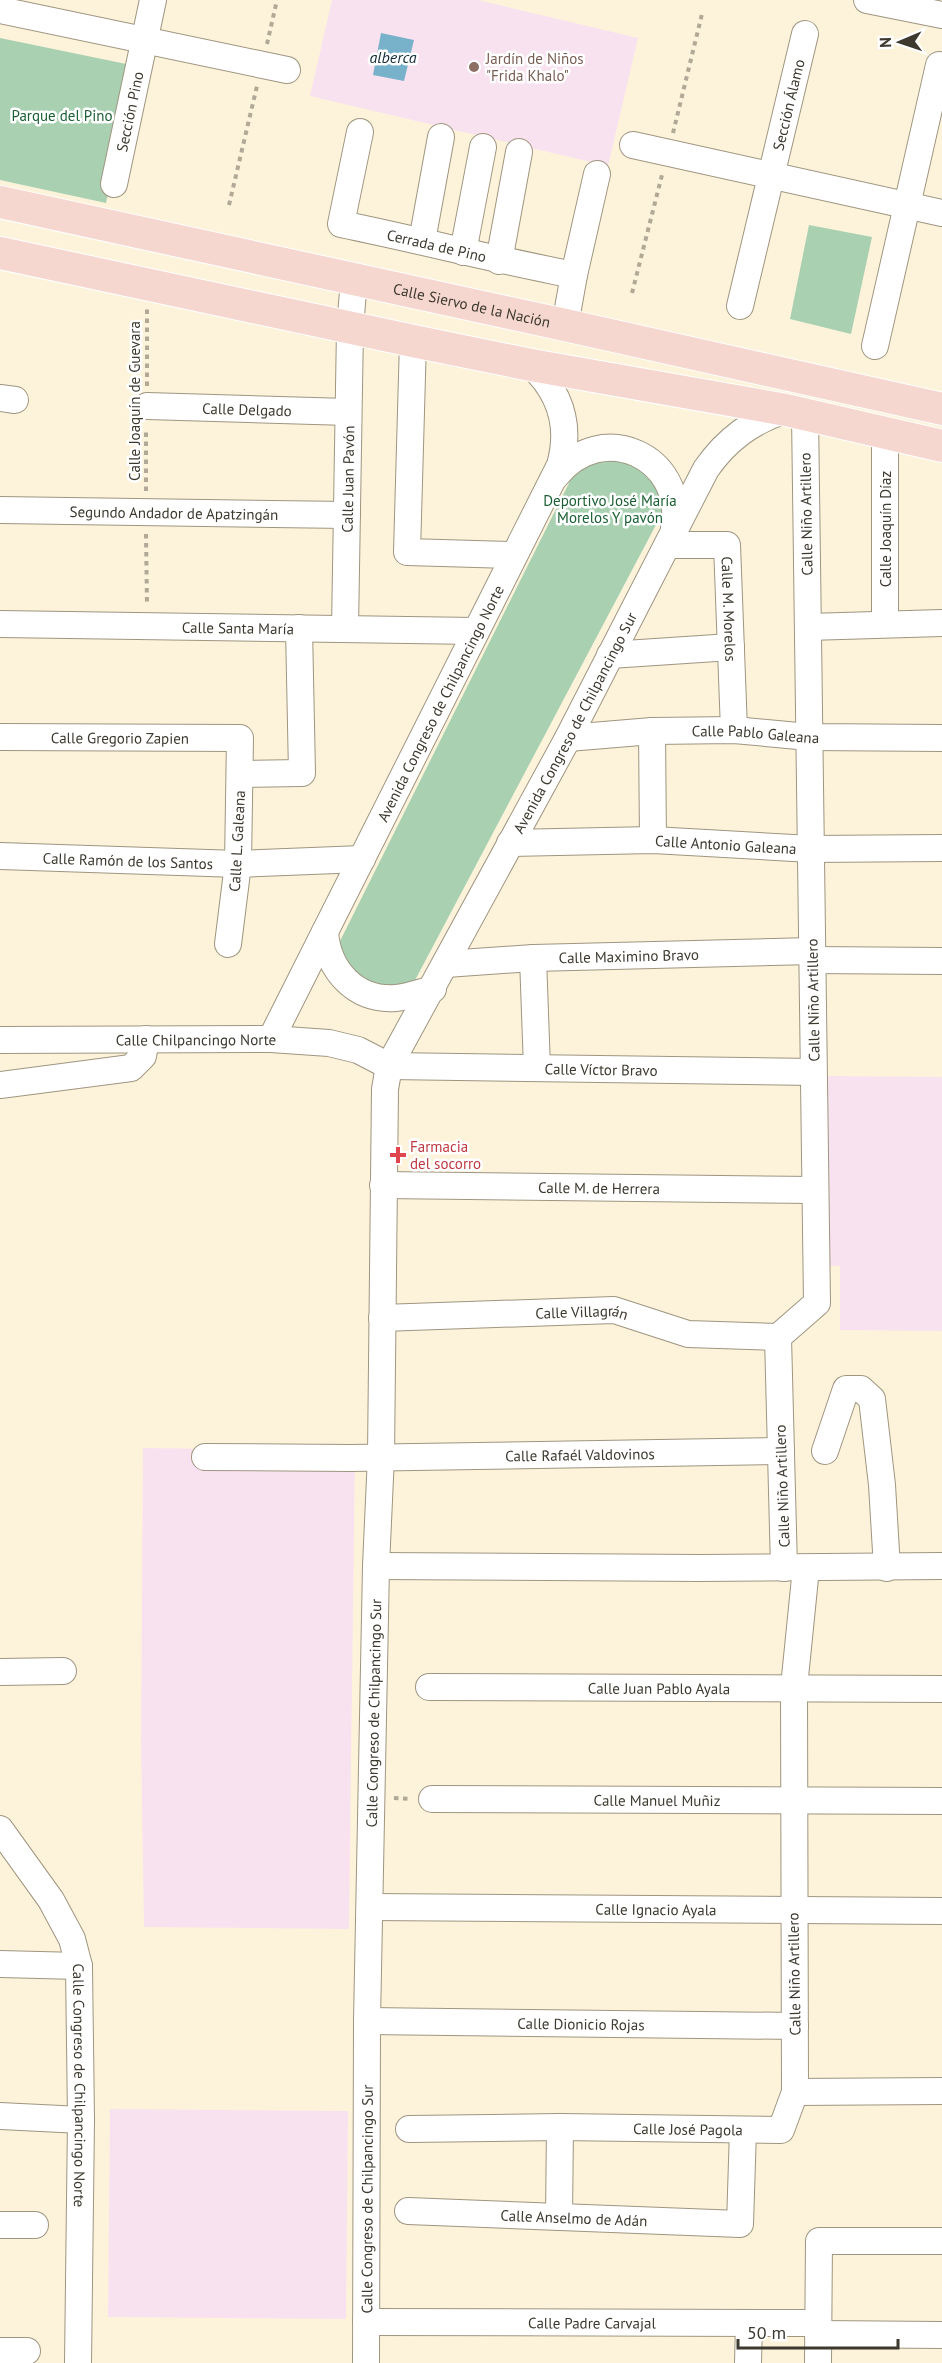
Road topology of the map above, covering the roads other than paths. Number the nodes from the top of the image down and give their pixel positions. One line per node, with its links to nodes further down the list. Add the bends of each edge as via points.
1 (153, 0): 7 (street, Sección Pino)
2 (867, 0): 5 (street)
3 (32, 8): 4 (street); 7 (street)
4 (0, 10)
5 (942, 15)
6 (805, 34): 16 (street, Sección Álamo)
7 (146, 40): 9 (street); 17 (street, Sección Pino)
8 (939, 65): 19 (street)
9 (287, 70)
10 (360, 132): 21 (street, Cerrada de Pino, via 341,224)
11 (441, 138): 21 (street)
12 (633, 145): 16 (street)
13 (483, 147): 22 (street)
14 (519, 152): 24 (street)
15 (597, 174): 25 (street)
16 (771, 175): 19 (street); 27 (street, Sección Álamo)
17 (114, 184)
18 (0, 202): 26 (main road, Calle Siervo de la Nación)
19 (907, 205): 20 (street); 31 (street)
20 (942, 213)
21 (422, 241): 22 (street, Cerrada de Pino)
22 (463, 252): 24 (street, Cerrada de Pino)
23 (0, 253): 29 (main road)
24 (499, 261): 25 (street, Cerrada de Pino)
25 (574, 275): 28 (street)
26 (354, 279): 28 (main road, Calle Siervo de la Nación); 29 (street, Calle Juan Pavón)
27 (740, 306)
28 (565, 325): 34 (main road, Calle Siervo de la Nación)
29 (350, 327): 30 (main road); 35 (street, Calle Juan Pavón)
30 (413, 341): 32 (main road); 43 (street, via 407,552)
31 (875, 346)
32 (531, 365): 36 (main road); 39 (street, Avenida Congreso de Chilpancingo Norte, via 553,389 564,420 564,451)
33 (147, 406): 35 (street, Calle Delgado)
34 (942, 409)
35 (348, 412): 41 (street, Calle Juan Pavón)
36 (796, 412): 37 (main road); 42 (street, Avenida Congreso de Chilpancingo Sur, via 770,415 748,427 716,455 697,483); 47 (street, Calle Niño Artillero)
37 (885, 433): 38 (main road); 46 (street, Calle Joaquín Díaz)
38 (942, 446)
39 (553, 479): 42 (street, via 572,458 585,452 614,447 642,455 664,475 675,502 675,524); 43 (street, Avenida Congreso de Chilpancingo Norte)
40 (0, 510): 41 (street, Segundo Andador de Apatzingán)
41 (347, 515): 49 (street, Calle Juan Pavón)
42 (669, 545): 51 (street, Calle M. Morelos, via 727,545); 52 (street, Avenida Congreso de Chilpancingo Sur)
43 (514, 555): 50 (street, Avenida Congreso de Chilpancingo Norte)
44 (942, 623): 46 (street)
45 (0, 624): 48 (street, Calle Santa María)
46 (885, 624): 47 (street)
47 (807, 627): 56 (street, Calle Niño Artillero)
48 (299, 628): 49 (street, Calle Santa María); 60 (street, via 302,773)
49 (345, 629): 50 (street, Calle Santa María)
50 (476, 631): 66 (street, Avenida Congreso de Chilpancingo Norte)
51 (731, 647): 52 (street); 53 (street, Calle M. Morelos)
52 (610, 655): 58 (street, Avenida Congreso de Chilpancingo Sur)
53 (734, 730): 54 (street, Calle Pablo Galeana); 56 (street, Calle Pablo Galeana)
54 (652, 731): 58 (street, Calle Pablo Galeana); 61 (street)
55 (0, 737): 57 (street, Calle Gregorio Zapien)
56 (809, 737): 59 (street, Calle Pablo Galeana); 64 (street, Calle Niño Artillero)
57 (240, 738): 60 (street, Calle L. Galeana)
58 (568, 738): 62 (street, Avenida Congreso de Chilpancingo Sur)
59 (942, 738)
60 (241, 774): 67 (street, Calle L. Galeana)
61 (653, 840): 62 (street, Calle Antonio Galeana); 64 (street, Calle Antonio Galeana)
62 (510, 843): 73 (street, Avenida Congreso de Chilpancingo Sur)
63 (942, 848): 64 (street, Calle Antonio Galeana)
64 (811, 849): 70 (street, Calle Niño Artillero)
65 (0, 856): 67 (street, Calle Ramón de los Santos)
66 (362, 859): 67 (street, Calle Ramón de los Santos); 68 (street, Avenida Congreso de Chilpancingo Norte)
67 (238, 864): 69 (street, Calle L. Galeana)
68 (325, 932): 74 (street, via 328,952 337,971 356,989 383,998); 77 (street, Avenida Congreso de Chilpancingo Norte)
69 (228, 944)
70 (812, 956): 71 (street, Calle Maximino Bravo); 72 (street, Calle Maximino Bravo); 80 (street, Calle Niño Artillero)
71 (533, 958): 73 (street, Calle Maximino Bravo); 79 (street)
72 (942, 961)
73 (446, 964): 74 (street, Avenida Congreso de Chilpancingo Sur)
74 (432, 989): 78 (street, Avenida Congreso de Chilpancingo Sur)
75 (0, 1040): 76 (street, Calle Chilpancingo Norte)
76 (146, 1040): 77 (street, Calle Chilpancingo Norte); 81 (street, via 143,1056 131,1068)
77 (271, 1040): 78 (street, Calle Chilpancingo Norte, via 328,1043 358,1050)
78 (389, 1066): 79 (street, Calle Víctor Bravo); 82 (street, Calle Congreso de Chilpancingo Sur)
79 (537, 1068): 80 (street, Calle Víctor Bravo)
80 (813, 1072): 83 (street, Calle Niño Artillero)
81 (0, 1084)
82 (383, 1185): 83 (street, Calle M. de Herrera); 84 (street, Calle Congreso de Chilpancingo Sur)
83 (815, 1190): 85 (street, Calle Niño Artillero, via 817,1303)
84 (382, 1318): 85 (street, Calle Villagrán, via 614,1310 688,1334); 89 (street, Calle Congreso de Chilpancingo Sur)
85 (778, 1337): 86 (street, Calle Niño Artillero)
86 (781, 1451): 89 (street, Calle Rafaél Valdovinos); 92 (street, Calle Niño Artillero)
87 (825, 1451): 93 (street, via 846,1389 861,1389 872,1399)
88 (206, 1456): 89 (street, Calle Rafaél Valdovinos)
89 (381, 1456): 90 (street, Calle Congreso de Chilpancingo Sur)
90 (376, 1566): 92 (street, Calle Niño Artillero); 103 (street, Calle Congreso de Chilpancingo Sur)
91 (942, 1566): 93 (street, Calle Niño Artillero)
92 (795, 1568): 93 (street, Calle Niño Artillero); 97 (street, Calle Niño Artillero)
93 (887, 1568)
94 (63, 1671): 95 (street)
95 (0, 1672)
96 (429, 1686): 97 (street, Calle Juan Pablo Ayala)
97 (794, 1687): 98 (street, Calle Juan Pablo Ayala); 100 (street, Calle Niño Artillero)
98 (942, 1689)
99 (432, 1799): 100 (street, Calle Manuel Muñiz)
100 (793, 1801): 101 (street, Calle Manuel Muñiz); 104 (street, Calle Niño Artillero)
101 (942, 1802)
102 (0, 1829): 107 (street, Calle Congreso de Chilpancingo Norte, via 51,1900 72,1939)
103 (370, 1907): 104 (street, Calle Ignacio Ayala); 108 (street, Calle Congreso de Chilpancingo Sur)
104 (793, 1911): 105 (street, Calle Ignacio Ayala); 109 (street, Calle Niño Artillero)
105 (942, 1911)
106 (0, 1964): 107 (street)
107 (79, 1966): 113 (street, Calle Congreso de Chilpancingo Norte)
108 (367, 2021): 109 (street, Calle Dionicio Rojas); 122 (street, Calle Congreso de Chilpancingo Sur)
109 (795, 2026): 111 (street, Calle Niño Artillero)
110 (942, 2091): 111 (street)
111 (795, 2092): 116 (street, Calle José Pagola, via 781,2130)
112 (0, 2116): 113 (street)
113 (81, 2120): 128 (street, Calle Congreso de Chilpancingo Norte)
114 (560, 2127): 115 (street, Calle José Pagola); 116 (street, Calle José Pagola); 118 (street)
115 (410, 2129)
116 (744, 2130): 118 (street, Calle Anselmo de Adán, via 740,2224)
117 (408, 2211): 118 (street, Calle Anselmo de Adán)
118 (559, 2217)
119 (0, 2225): 120 (street)
120 (35, 2225)
121 (942, 2241): 124 (street, via 819,2241)
122 (366, 2322): 123 (street, Calle Padre Carvajal); 129 (street, Calle Congreso de Chilpancingo Sur)
123 (749, 2323): 124 (street, Calle Padre Carvajal); 130 (street)
124 (818, 2329): 125 (street, Calle Padre Carvajal); 131 (street)
125 (942, 2335)
126 (0, 2351): 127 (street)
127 (27, 2351)
128 (78, 2363)
129 (366, 2363)
130 (748, 2363)
131 (818, 2363)

